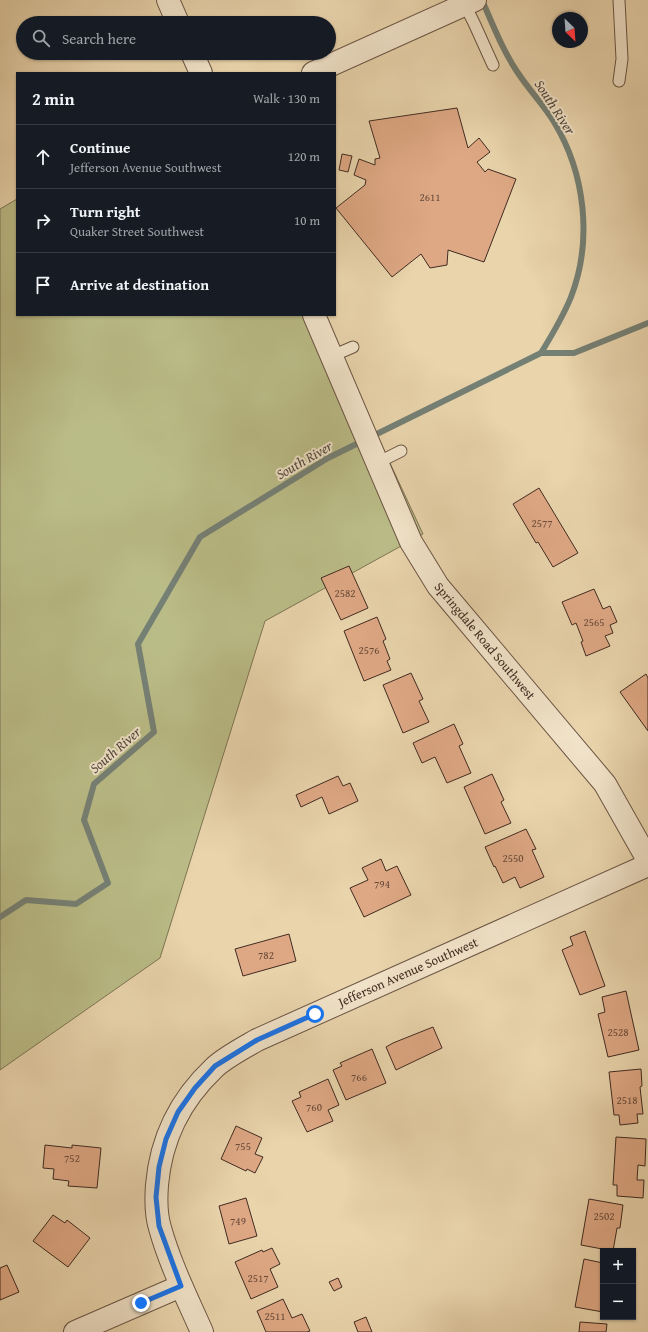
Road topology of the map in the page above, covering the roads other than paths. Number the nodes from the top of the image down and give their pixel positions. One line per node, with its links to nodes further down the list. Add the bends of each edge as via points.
1 (168, 0): 4 (street)
2 (619, 0): 9 (lane, via 622,59)
3 (470, 2): 6 (lane, via 474,23); 8 (street)
4 (175, 16)
5 (195, 60): 7 (street)
6 (493, 65)
7 (201, 72)
8 (315, 72)
9 (619, 81)
10 (314, 316): 12 (street, Springdale Road Southwest)
11 (353, 347): 12 (lane)
12 (332, 356): 14 (street, Springdale Road Southwest)
13 (401, 450): 14 (lane)
14 (377, 463): 15 (street, Springdale Road Southwest, via 411,542 438,586 605,784)
15 (648, 860)
16 (648, 865): 17 (street, Jefferson Avenue Southwest, via 257,1040 215,1066 178,1112 166,1139 159,1167 156,1197 159,1226)
17 (181, 1286): 18 (street); 19 (street, Jefferson Avenue Southwest)
18 (75, 1332)
19 (202, 1332)

